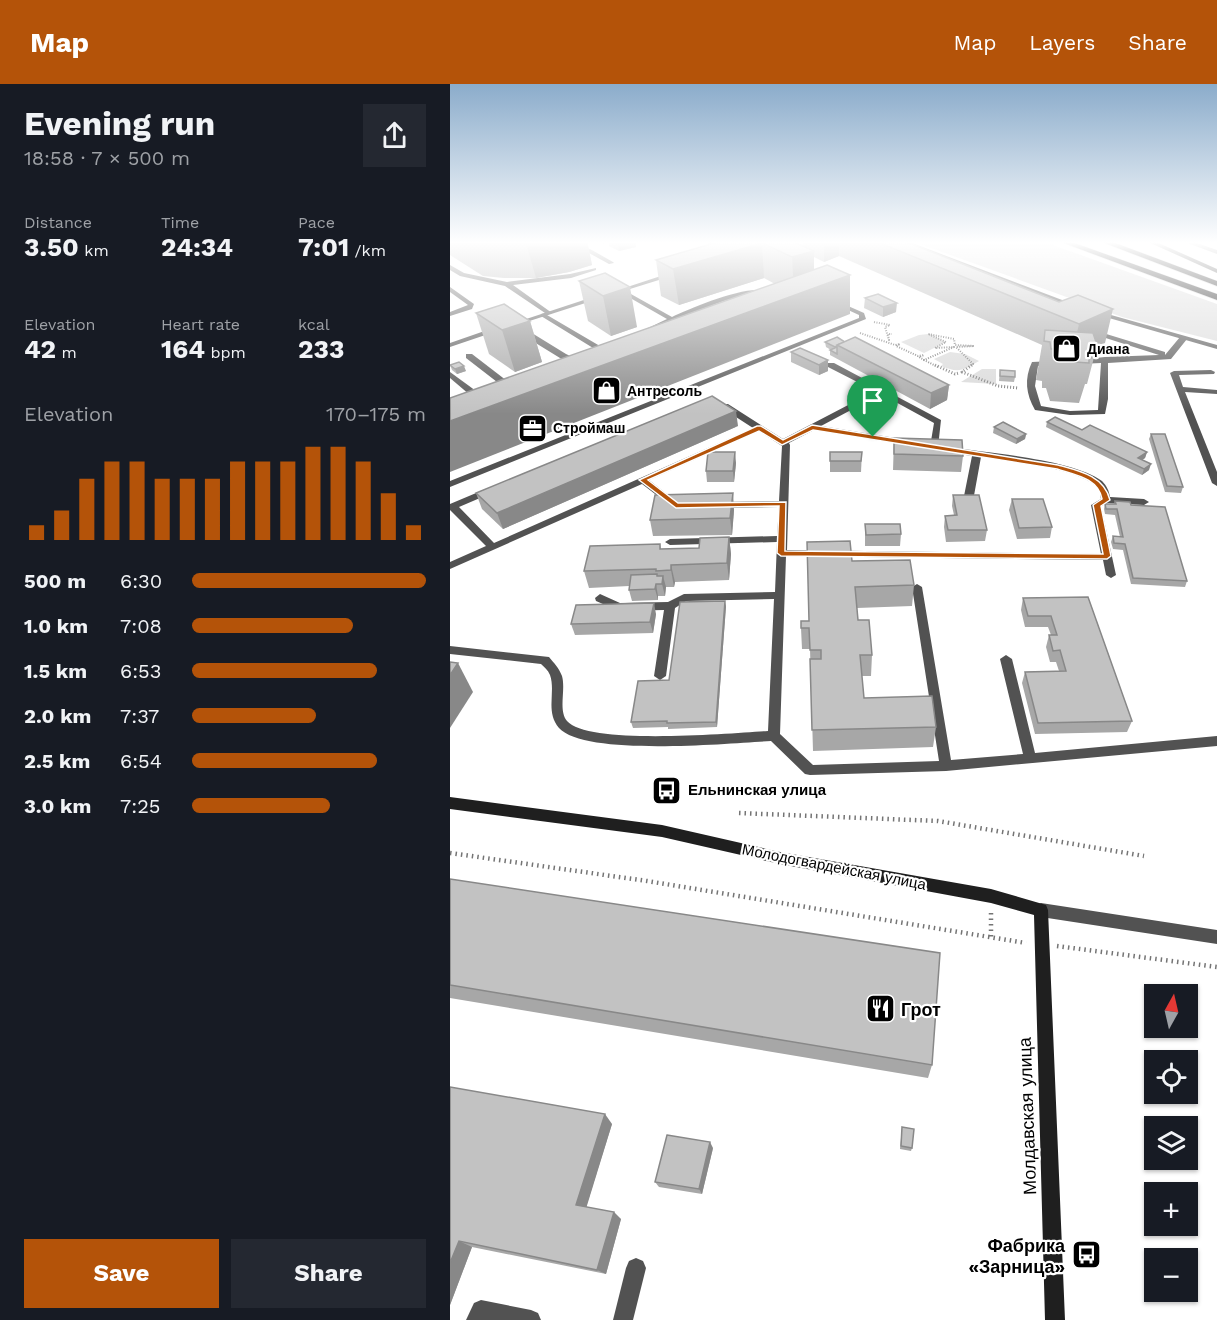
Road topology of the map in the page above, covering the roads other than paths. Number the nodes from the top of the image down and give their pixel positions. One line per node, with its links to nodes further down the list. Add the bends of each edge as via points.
1 (463, 299): 12 (street, via 472,305 470,308)
2 (526, 299): 13 (street)
3 (593, 299): 13 (street)
4 (635, 299): 14 (street)
5 (730, 299): 14 (street)
6 (829, 299): 43 (street, via 864,317)
7 (1055, 299): 8 (street)
8 (1059, 300): 9 (street); 10 (street)
9 (1049, 305)
10 (1079, 307)
11 (1089, 311): 18 (street)
12 (450, 314)
13 (546, 314): 15 (street); 22 (street)
14 (671, 319): 17 (street, via 644,334)
15 (512, 325): 19 (street); 27 (street)
16 (1080, 327): 26 (street)
17 (653, 339)
18 (1184, 339): 21 (street); 26 (street)
19 (450, 345)
20 (610, 346): 22 (street)
21 (1217, 347)
22 (601, 349): 23 (street)
23 (591, 352)
24 (469, 356): 35 (street)
25 (581, 356): 27 (street)
26 (1168, 357): 28 (street)
27 (572, 359): 29 (street); 31 (street)
28 (1105, 359): 28 (street, via 1102,412 1038,408 1030,390 1035,364)
29 (562, 362)
30 (831, 365): 40 (street)
31 (586, 367)
32 (1211, 372): 39 (street, via 1174,373)
33 (450, 374): 42 (street)
34 (513, 379): 35 (street)
35 (503, 382): 36 (street); 44 (street)
36 (493, 386)
37 (665, 387): 43 (street)
38 (483, 389): 42 (street)
39 (1180, 389): 41 (street); 55 (street)
40 (880, 392): 47 (street); 52 (street, via 938,422)
41 (1217, 392)
42 (473, 393): 45 (street)
43 (677, 394): 51 (street)
44 (521, 396)
45 (461, 397)
46 (713, 399): 48 (street)
47 (812, 427): 50 (street); 52 (street)
48 (759, 428): 50 (street); 54 (street)
49 (532, 440): 51 (street)
50 (782, 442): 61 (street, via 786,445)
51 (542, 447): 56 (street)
52 (934, 447): 53 (street)
53 (977, 454): 58 (street, via 1058,467 1085,476 1100,484); 59 (street)
54 (643, 480): 64 (street, via 676,506); 67 (street)
55 (1217, 483)
56 (450, 484)
57 (496, 488): 63 (street)
58 (1106, 500): 60 (street); 69 (street, via 1096,505)
59 (968, 501)
60 (1144, 502)
61 (783, 504): 62 (street); 65 (street)
62 (712, 505)
63 (451, 506): 67 (street)
64 (688, 506)
65 (782, 539): 66 (street); 68 (street)
66 (670, 542)
67 (493, 547): 70 (street)
68 (781, 553): 69 (street); 73 (street)
69 (1107, 556): 71 (street)
70 (450, 566)
71 (1111, 575)
72 (917, 587): 82 (street)
73 (780, 595): 75 (street, via 684,598); 79 (street)
74 (600, 598): 75 (street, via 619,608)
75 (670, 606): 78 (street)
76 (450, 650): 79 (street, via 544,660 555,672 558,716 565,727 582,736 624,740)
77 (1006, 659): 81 (street)
78 (660, 676)
79 (774, 736): 82 (street, via 810,770)
80 (1217, 741): 81 (street)
81 (1030, 758): 82 (street)
82 (946, 766)
83 (450, 803): 84 (street, Молодогвардейская улица, via 662,831 780,858 991,896)
84 (1041, 910): 85 (street, Молодогвардейская улица); 90 (street, Молдавская улица)
85 (1217, 937)
86 (636, 1268): 89 (street)
87 (476, 1320): 88 (street, via 481,1310)
88 (531, 1320)
89 (623, 1320)
90 (1055, 1320)

